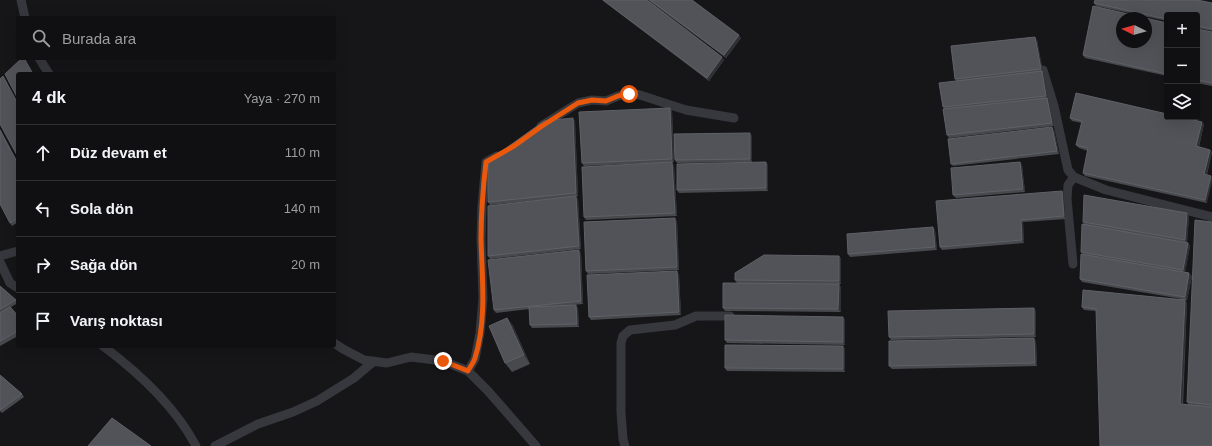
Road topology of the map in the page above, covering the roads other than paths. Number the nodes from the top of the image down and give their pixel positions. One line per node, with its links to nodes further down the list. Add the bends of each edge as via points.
1 (21, 0): 2 (street)
2 (25, 16)
3 (40, 60): 5 (street)
4 (1043, 70): 9 (street, via 1068,170)
5 (48, 72)
6 (734, 118): 7 (street, via 686,110 640,95 629,94 606,101 578,103)
7 (536, 130)
8 (503, 152): 20 (street, via 486,162 481,238 484,298 475,359)
9 (1074, 177): 10 (street, via 1106,190); 14 (street, via 1068,185 1067,199)
10 (1212, 217)
11 (16, 252): 12 (street)
12 (0, 256)
13 (0, 262): 15 (street, via 10,283)
14 (1073, 264)
15 (16, 287)
16 (730, 316): 24 (street, via 696,316 675,325 630,330 623,336 621,412)
17 (336, 344): 19 (street, via 364,360)
18 (106, 348): 21 (street, via 161,396)
19 (374, 361): 20 (street, via 387,363 411,356 443,361); 22 (street, via 354,378 317,401 258,424)
20 (468, 371): 23 (street)
21 (196, 446)
22 (215, 446)
23 (536, 446)
24 (625, 446)

